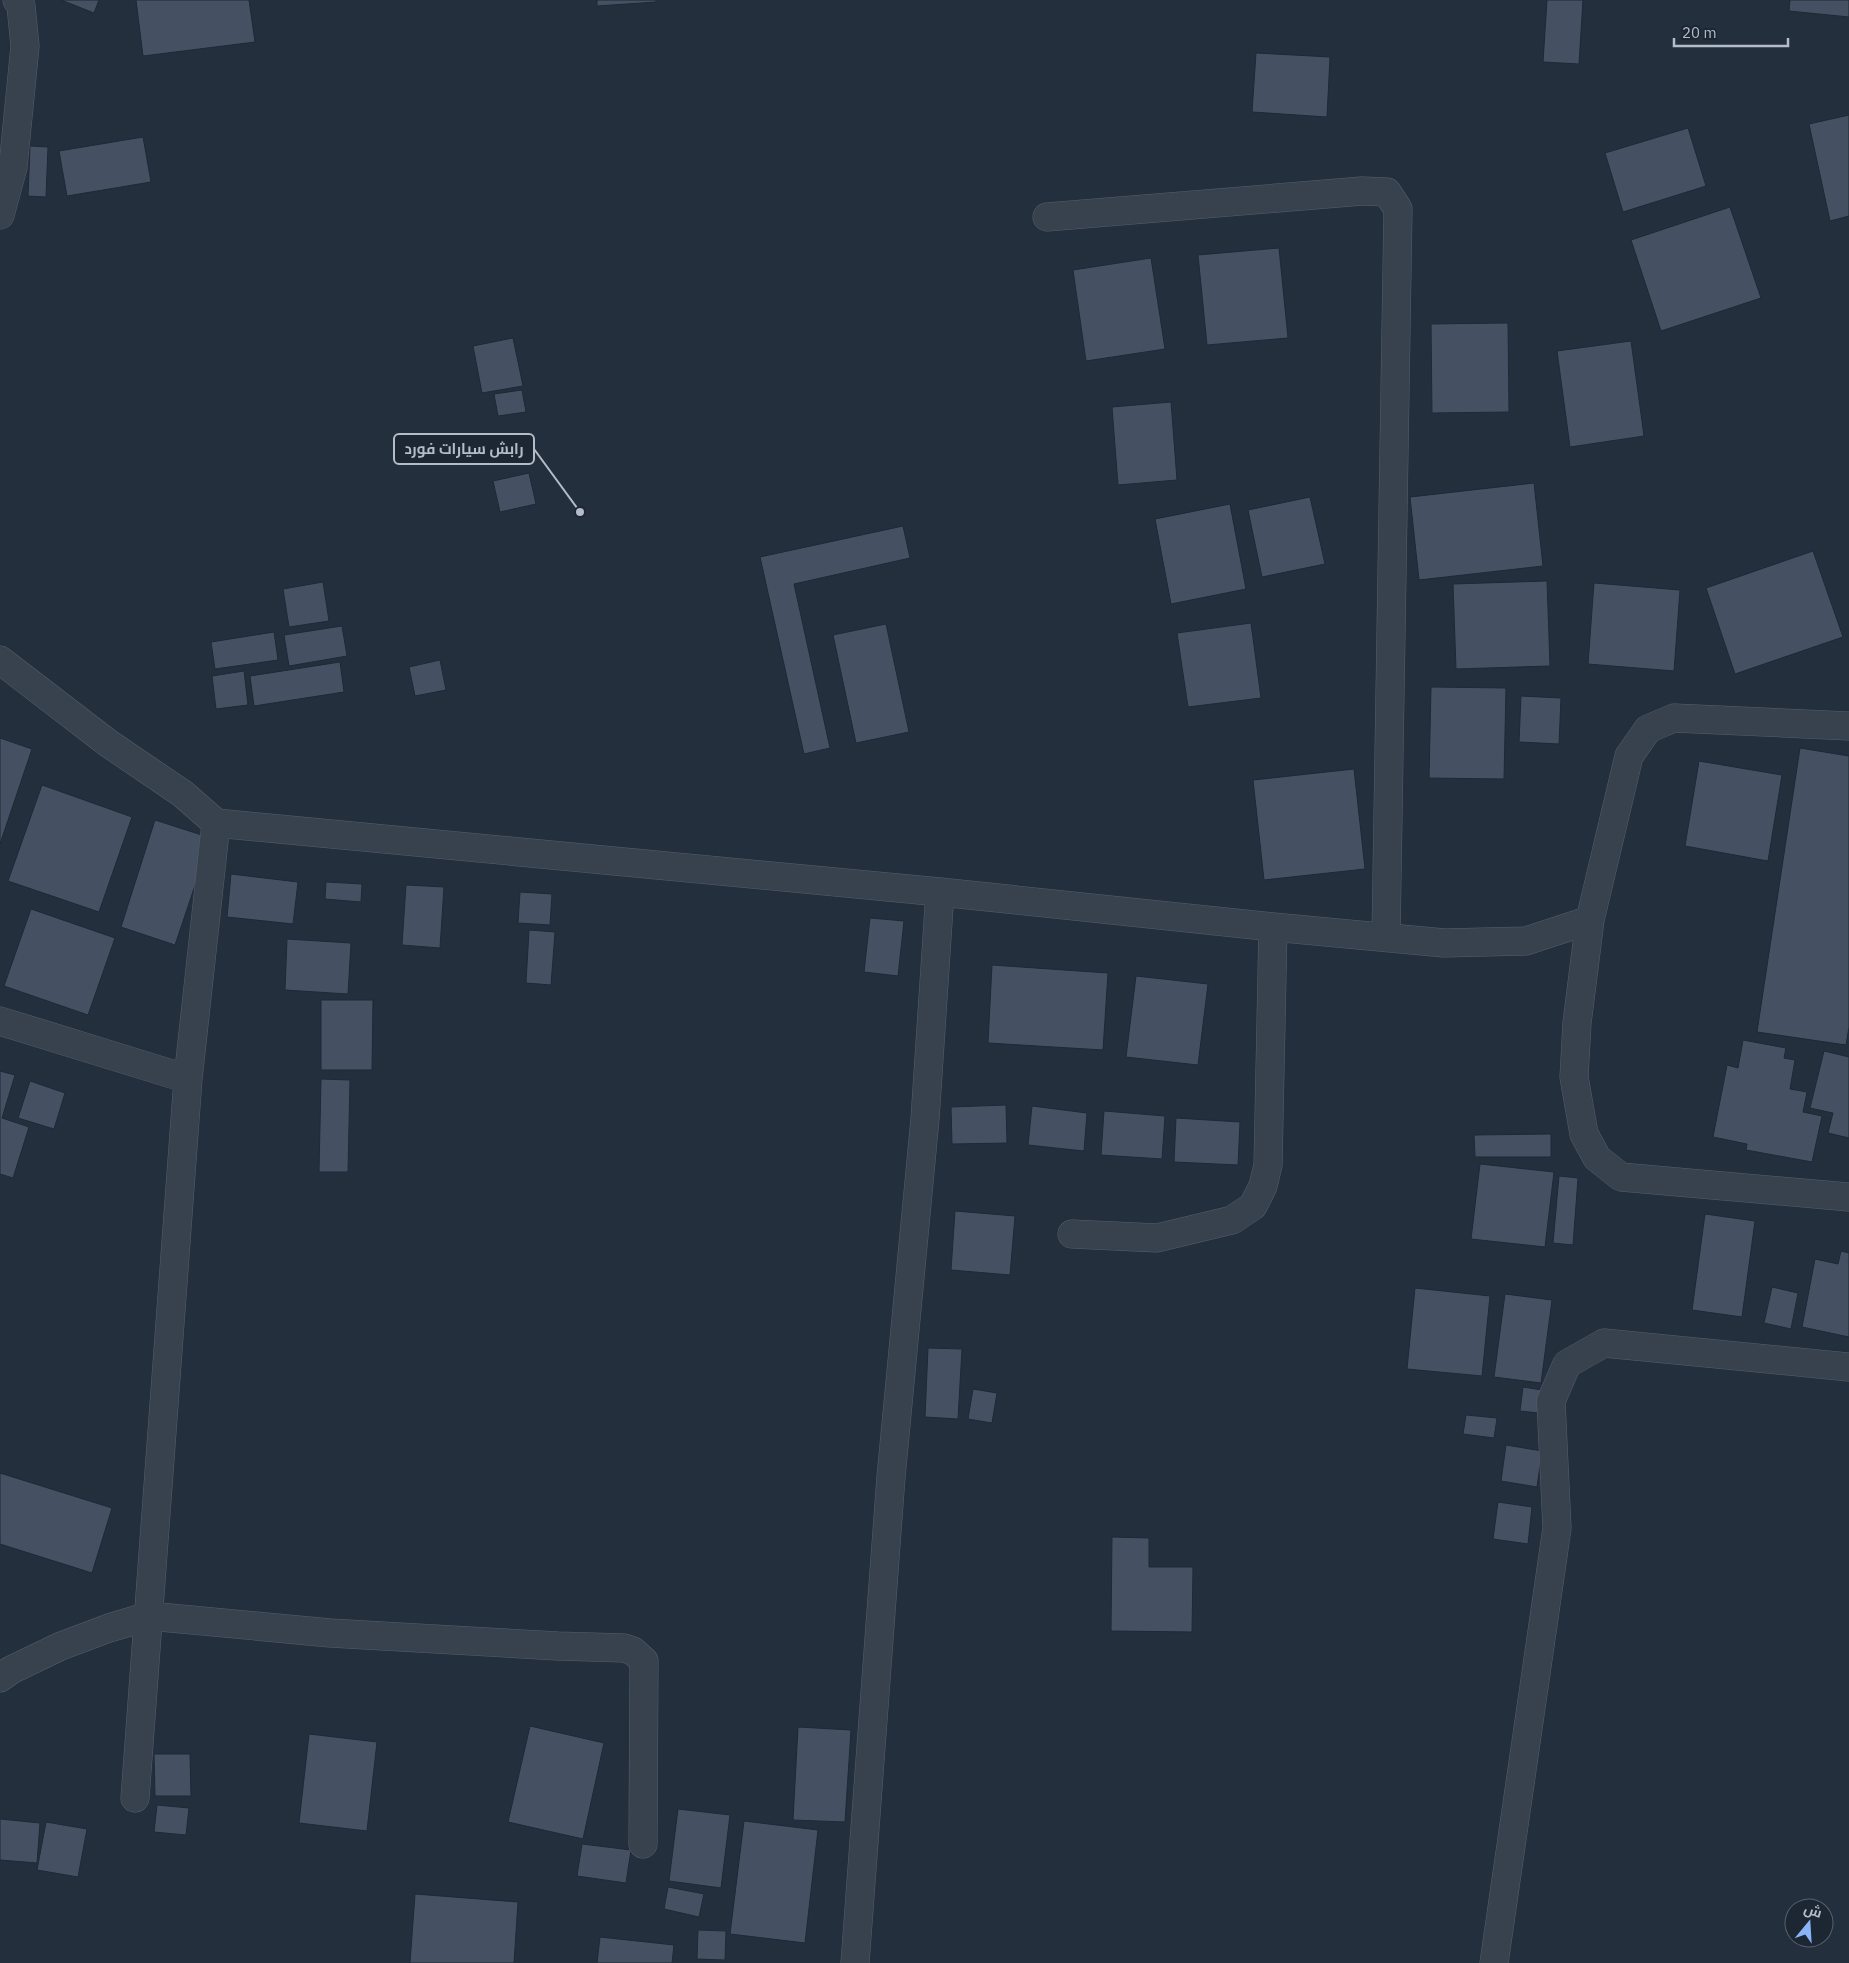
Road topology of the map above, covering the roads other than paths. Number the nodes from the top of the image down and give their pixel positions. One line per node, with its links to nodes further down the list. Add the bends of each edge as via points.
1 (17, 0): 2 (street, via 21,6 25,46 13,167)
2 (0, 215)
3 (1047, 217): 10 (street, via 1362,191 1387,192 1398,208)
4 (0, 660): 6 (street, via 108,743 183,794)
5 (1849, 726): 8 (street, via 1674,718 1648,729 1629,756)
6 (216, 823): 7 (street); 12 (street)
7 (940, 892): 9 (street); 20 (street, via 925,1119 891,1477)
8 (1590, 920): 10 (street, via 1526,941 1444,943); 13 (street, via 1574,1077 1584,1134 1597,1158 1621,1177)
9 (1274, 927): 10 (street); 14 (street, via 1268,1165 1263,1186 1253,1206 1232,1220 1157,1238)
10 (1386, 936)
11 (0, 1021): 12 (street)
12 (188, 1079): 16 (street)
13 (1849, 1197)
14 (1072, 1234)
15 (1849, 1367): 21 (street, via 1604,1342 1567,1364 1550,1401 1557,1528)
16 (149, 1616): 17 (street, via 61,1646); 18 (street); 19 (street, via 330,1633 612,1646 634,1651 644,1660)
17 (0, 1678)
18 (135, 1798)
19 (643, 1844)
20 (855, 1963)
21 (1494, 1963)

